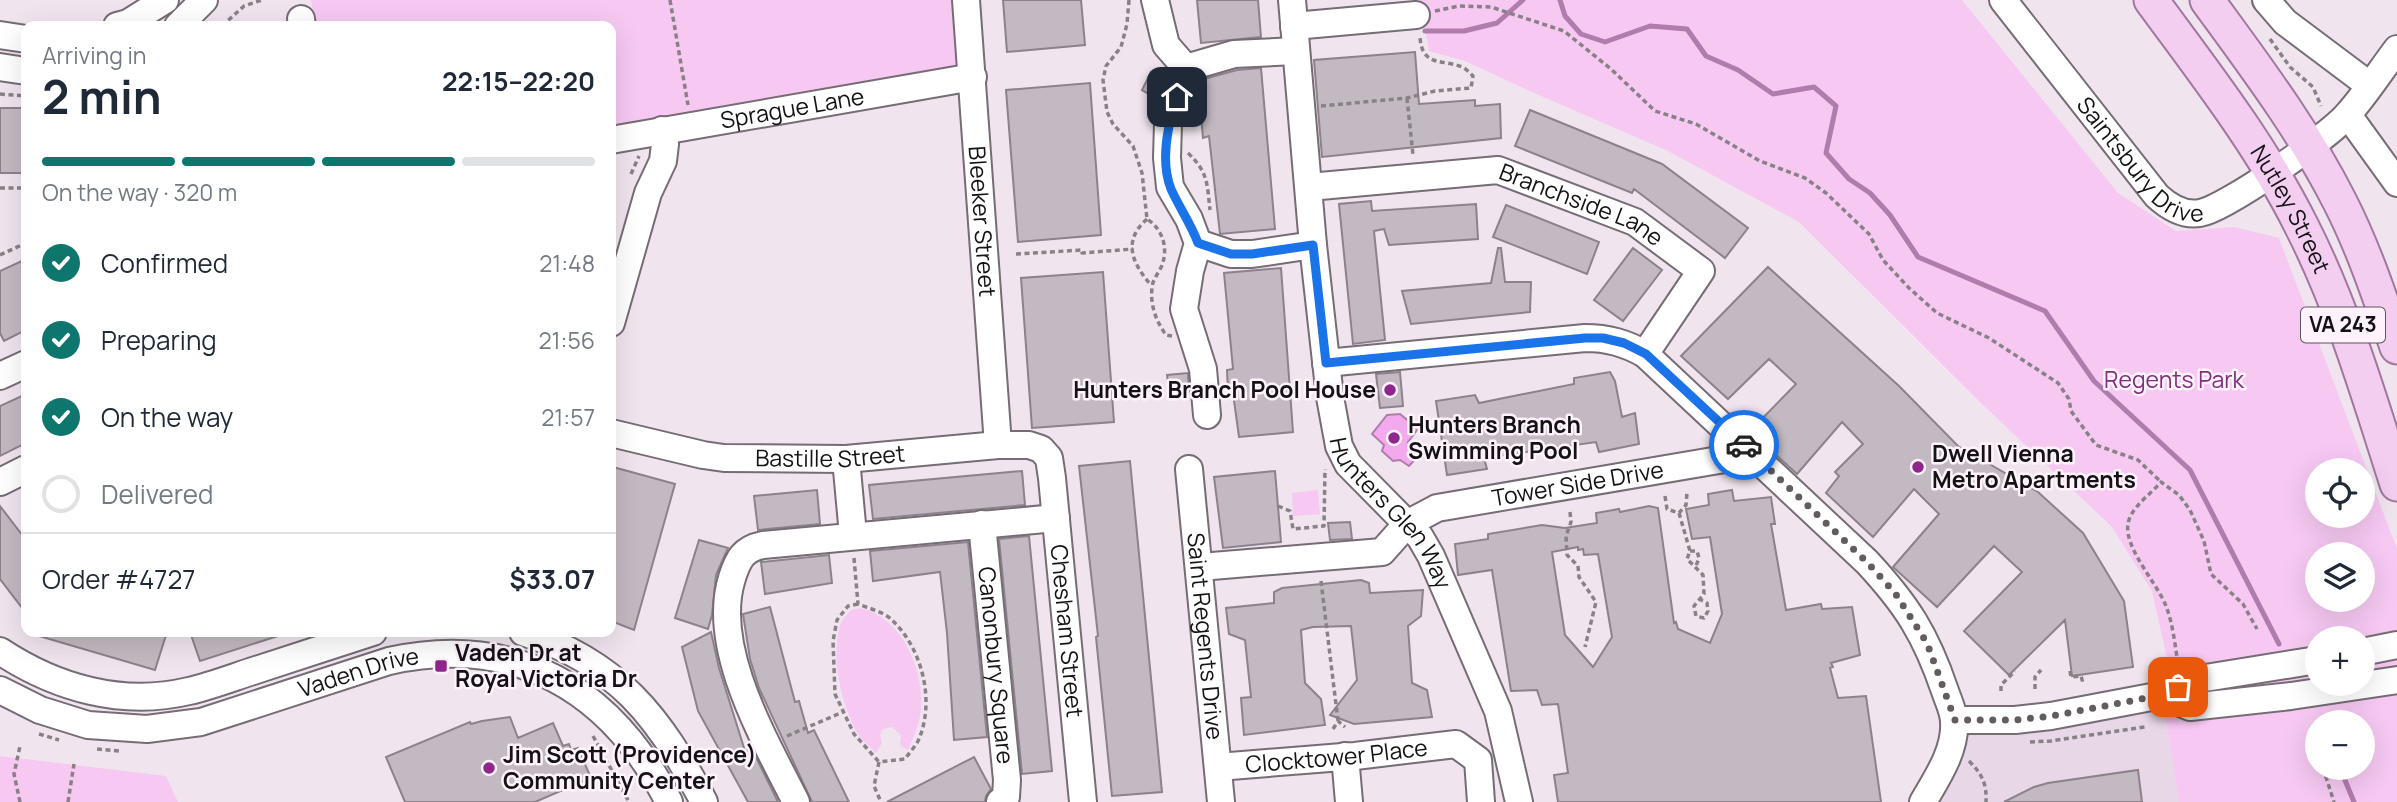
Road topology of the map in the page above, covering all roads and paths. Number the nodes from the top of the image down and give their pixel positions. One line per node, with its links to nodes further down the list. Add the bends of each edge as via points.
1 (165, 0): 13 (street)
2 (204, 0): 14 (street)
3 (261, 0): 15 (path, via 244,6)
4 (670, 0): 31 (path)
5 (966, 0): 24 (street, Bleeker Street)
6 (1129, 0): 46 (path, via 1121,47 1106,66 1103,80 1107,112 1133,146 1142,173)
7 (1155, 0): 22 (street, via 1166,45)
8 (2003, 0): 38 (street, Saintsbury Drive, via 2167,205 2190,214 2202,213)
9 (2151, 0): 38 (main road, Nutley Street / VA 243)
10 (2207, 0): 35 (main road, Nutley Street / VA 243)
11 (2266, 0): 25 (street, via 2285,22)
12 (1418, 14): 16 (street); 28 (path, via 1423,50 1432,61 1463,67 1473,76 1471,88); 69 (path, via 1459,6 1491,7 1564,31 1655,111 1696,124 1760,162 1805,178 1869,234 1883,260 1937,313 1989,338 2059,383 2071,411 2096,445 2138,460)
13 (131, 21)
14 (183, 21)
15 (228, 21)
16 (1294, 26): 22 (street, via 1234,54); 40 (street, Hunters Glen Way)
17 (2264, 31): 30 (path, via 2290,67 2313,87)
18 (0, 35): 19 (street)
19 (21, 38)
20 (2397, 49): 25 (street, Saintsbury Drive)
21 (0, 67): 23 (street)
22 (1186, 68): 47 (street, via 1184,86 1168,123 1167,158 1170,187)
23 (21, 70)
24 (972, 77): 33 (street, Sprague Lane); 63 (street, Bleeker Street)
25 (2369, 85): 32 (street, Saintsbury Drive)
26 (0, 94): 27 (path)
27 (21, 96)
28 (1408, 97): 29 (path); 36 (path)
29 (1315, 106)
30 (2321, 106)
31 (689, 109)
32 (2348, 115): 35 (street, Saintsbury Drive); 39 (street)
33 (662, 130): 34 (street, Sprague Lane); 54 (street, via 663,161 648,193)
34 (616, 139)
35 (2310, 146): 38 (street, Saintsbury Drive); 56 (main road, Nutley Street / VA 243, via 2356,235)
36 (1414, 164)
37 (1188, 165): 44 (path, via 1186,152 1203,167)
38 (2271, 173): 70 (main road, Nutley Street / VA 243, via 2332,294)
39 (2397, 183)
40 (1309, 187): 49 (street, Hunters Glen Way); 57 (street, Branchside Lane, via 1498,170 1635,222 1701,271)
41 (0, 188): 42 (path)
42 (21, 188)
43 (1203, 199): 44 (path)
44 (1210, 210): 45 (path)
45 (1208, 217)
46 (1147, 219): 50 (path, via 1137,228); 53 (path, via 1157,225 1165,245 1163,263)
47 (1198, 243): 49 (street, via 1231,254); 55 (street, via 1184,309)
48 (21, 245): 52 (path)
49 (1313, 245): 58 (street, Hunters Glen Way)
50 (1133, 249): 51 (path); 53 (path, via 1136,267)
51 (1016, 254)
52 (0, 255)
53 (1152, 285): 55 (path, via 1158,325 1166,335)
54 (616, 305)
55 (1193, 338): 61 (street, via 1203,369)
56 (2397, 347)
57 (1646, 354): 58 (street, via 1624,343 1585,338); 64 (street)
58 (1326, 363): 78 (street, Hunters Glen Way, via 1334,426 1348,464)
59 (21, 366): 60 (street)
60 (0, 376)
61 (1207, 415)
62 (616, 434): 66 (street, Bastille Street, via 724,458)
63 (998, 445): 65 (street, Bastille Street, via 1029,445); 66 (street, Bastille Street)
64 (1754, 454): 78 (street, Tower Side Drive, via 1437,508); 107 (street, via 1895,593 1927,643)
65 (1049, 458): 76 (street, Chesham Street)
66 (846, 459): 79 (street)
67 (1329, 459): 73 (path, via 1324,526 1293,529 1292,511)
68 (1189, 469): 81 (street, Saint Regents Drive)
69 (2161, 482): 86 (path, via 2190,510 2211,573 2243,604); 96 (path, via 2133,513 2128,537 2167,608)
70 (2397, 484)
71 (1687, 493): 75 (path, via 1686,505)
72 (1665, 496): 75 (path, via 1667,509)
73 (1278, 506)
74 (1570, 512): 91 (path, via 1567,555 1578,566 1579,577 1596,602)
75 (1679, 513): 80 (path)
76 (1056, 518): 77 (street); 130 (street, Chesham Street)
77 (982, 524): 79 (street); 129 (street, Canonbury Square, via 1007,780 1006,797)
78 (1406, 524): 81 (street, via 1381,552); 134 (street, Hunters Glen Way, via 1431,556 1498,711)
79 (853, 544): 85 (path); 114 (street, via 751,547 736,565 727,599 728,635 743,690)
80 (1690, 551): 82 (path, via 1687,559); 82 (path, via 1697,551)
81 (1200, 567): 120 (street, Saint Regents Drive)
82 (1695, 567): 84 (path, via 1703,575)
83 (1321, 581): 108 (path)
84 (1701, 600): 84 (path, via 1694,606 1696,616 1704,618 1707,603)
85 (858, 604): 106 (path, via 848,606 837,620 833,641 835,694); 118 (path, via 891,617 918,656 923,675 925,709 918,740 905,758)
86 (2257, 629)
87 (357, 637): 93 (street, Vaden Drive, via 188,691 144,697 80,690)
88 (521, 637): 94 (street)
89 (539, 637): 126 (street, via 575,652 624,687 665,733)
90 (2397, 645): 92 (street)
91 (1585, 647)
92 (2375, 649)
93 (0, 651)
94 (513, 662): 102 (street, Vaden Drive, via 458,652 411,656 201,722 147,729 75,721); 125 (street, Vaden Drive, via 559,681 604,712 640,752)
95 (2305, 662): 105 (street, via 2193,680)
96 (2178, 665)
97 (2041, 670): 103 (path, via 2035,677)
98 (2015, 671): 104 (path)
99 (2070, 671): 101 (path, via 2071,677 2081,676)
100 (2397, 680): 105 (street, via 2190,706)
101 (2082, 683)
102 (0, 690)
103 (2035, 690)
104 (2001, 691)
105 (2162, 695): 107 (street, via 2052,716)
106 (843, 712): 114 (path); 118 (path, via 854,734)
107 (1955, 720): 135 (street, via 1943,767)
108 (1338, 722): 109 (path); 111 (path)
109 (1345, 727)
110 (2145, 727): 113 (path)
111 (1333, 729)
112 (592, 735): 124 (path)
113 (2026, 742)
114 (767, 743): 127 (street)
115 (20, 746): 122 (path, via 14,774)
116 (1965, 749): 136 (path, via 1969,762 1980,772)
117 (1345, 756): 120 (street, Clocktower Place); 132 (street); 133 (street, Clocktower Place, via 1456,744 1478,760)
118 (879, 762): 128 (path, via 874,786)
119 (74, 764): 123 (path)
120 (1217, 766): 131 (street, Saint Regents Drive)
121 (2327, 780): 137 (path)
122 (20, 802)
123 (68, 802)
124 (629, 802)
125 (669, 802)
126 (704, 802)
127 (796, 802)
128 (881, 802)
129 (1000, 802)
130 (1083, 802)
131 (1221, 802)
132 (1349, 802)
133 (1481, 802)
134 (1519, 802)
135 (1923, 802)
136 (1986, 802)
137 (2334, 802)

